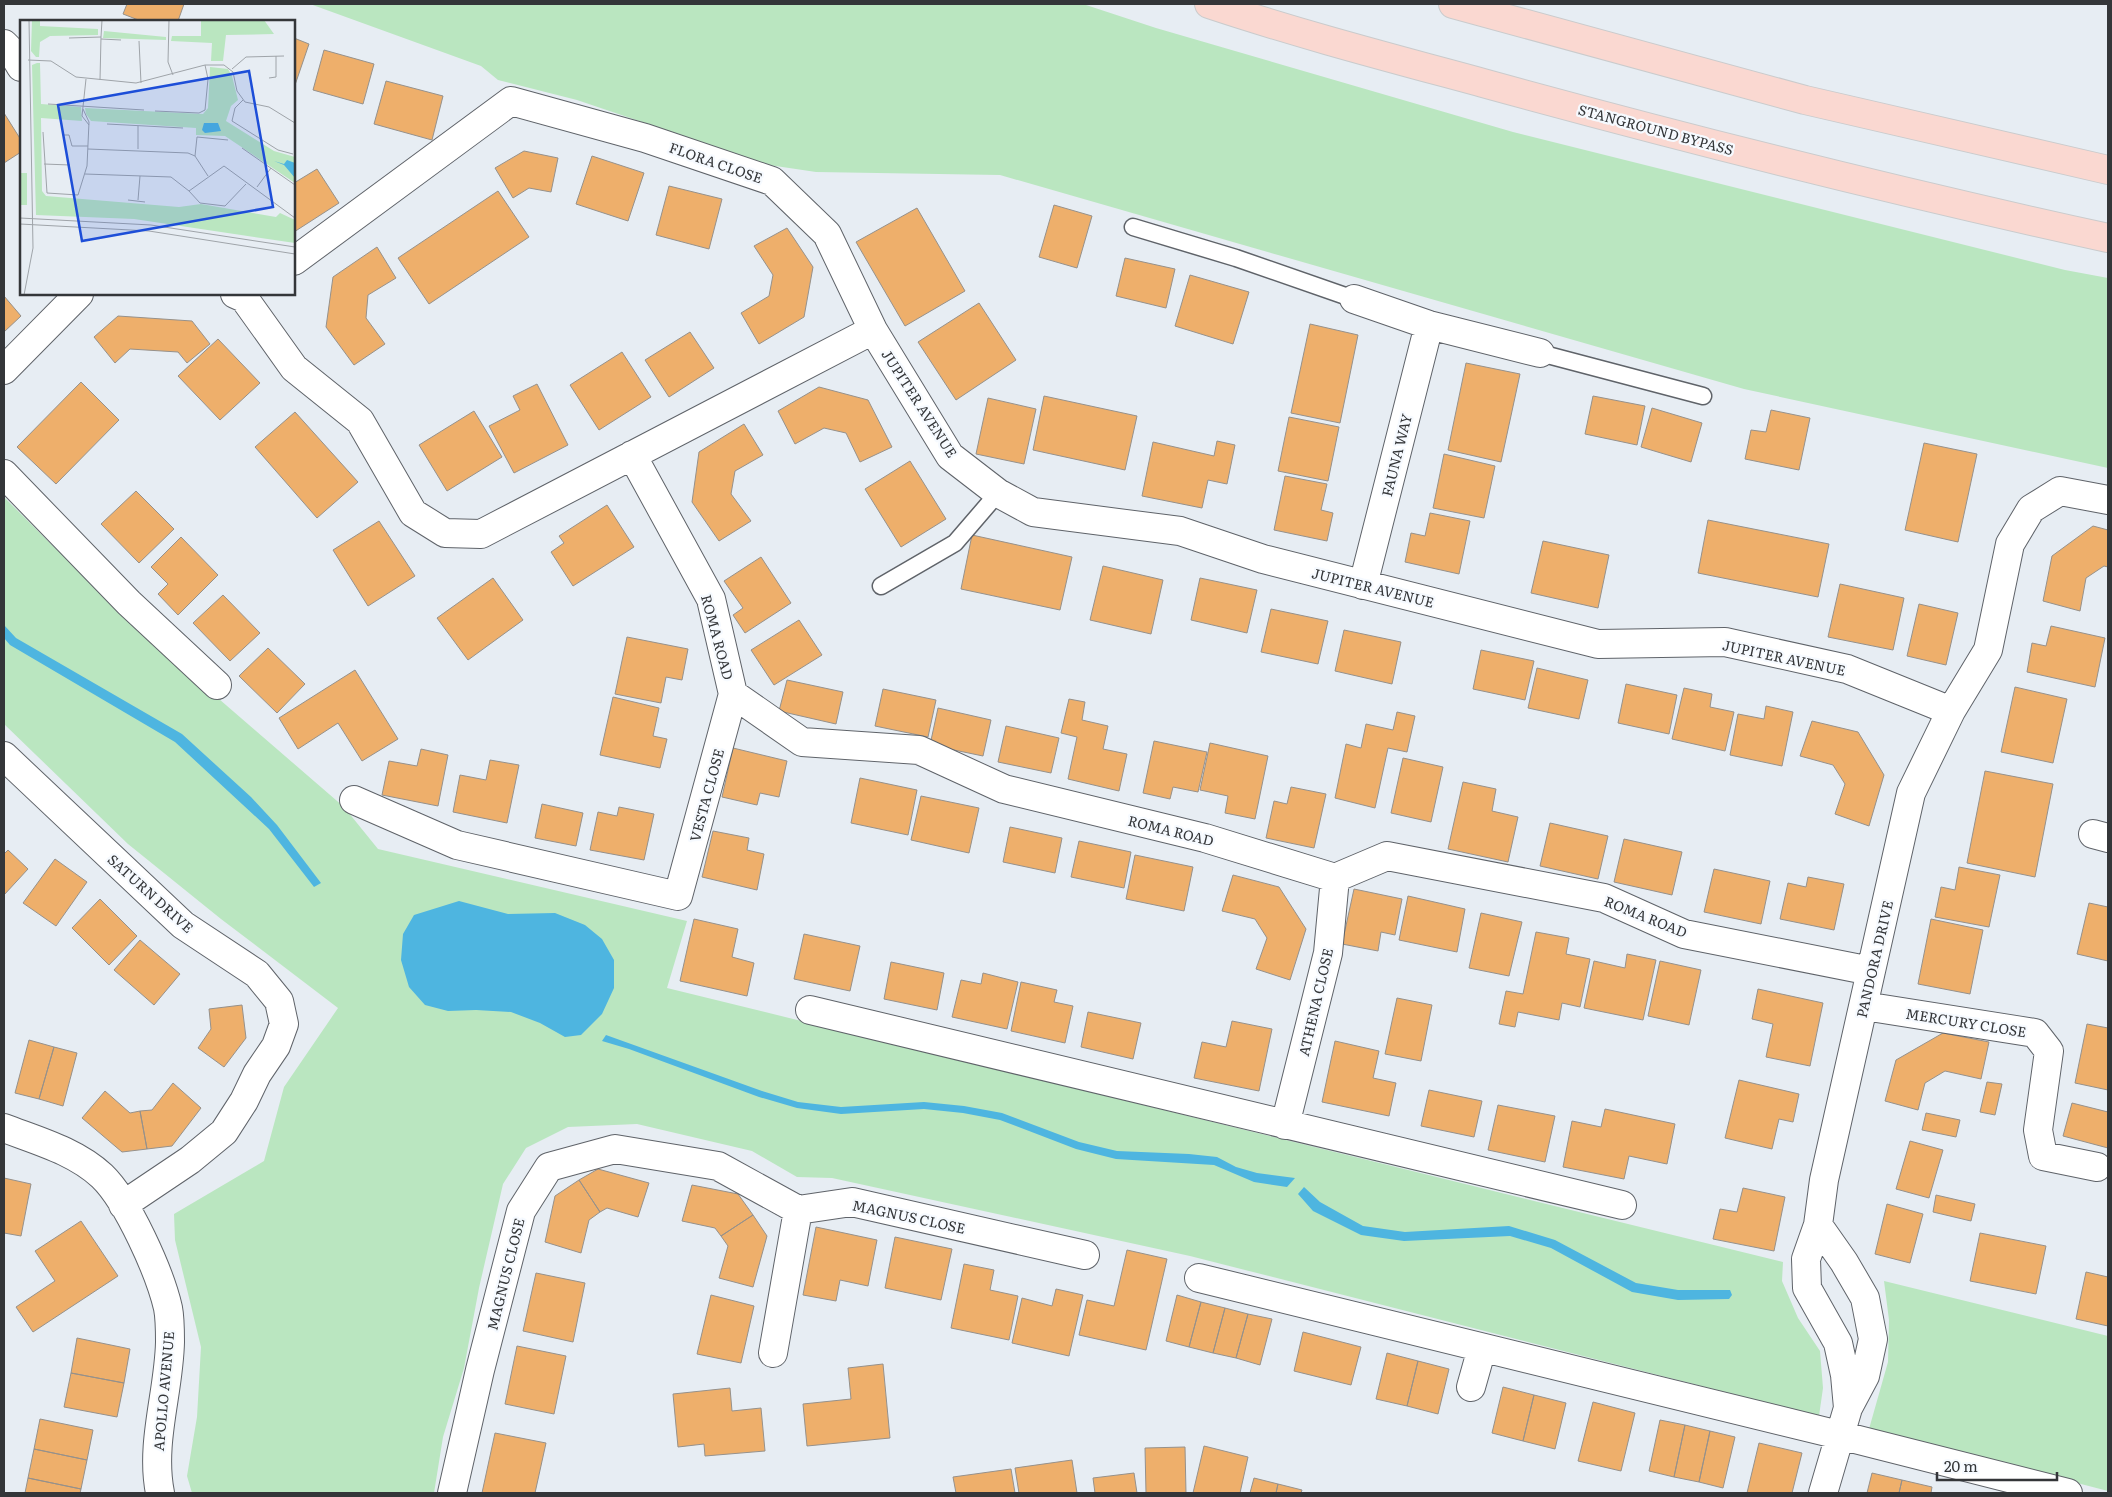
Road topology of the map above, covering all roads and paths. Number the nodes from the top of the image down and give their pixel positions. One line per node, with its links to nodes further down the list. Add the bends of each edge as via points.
1 (1209, 4): 7 (main road, STANGROUND BYPASS, via 1337,43 1788,164)
2 (1452, 4): 5 (main road, via 1805,100)
3 (4, 44): 4 (street)
4 (20, 65)
5 (2108, 170)
6 (1133, 228): 11 (lane, via 1236,258)
7 (2108, 238)
8 (295, 260): 13 (street, FLORA CLOSE, via 511,101 645,138 772,181 827,234)
9 (79, 295): 15 (street)
10 (243, 295): 17 (street, via 294,368 360,421 413,513 445,533 481,534)
11 (1354, 299): 12 (street)
12 (1429, 325): 14 (street); 21 (street, FAUNA WAY)
13 (874, 330): 17 (street); 19 (street, JUPITER AVENUE, via 950,456)
14 (1540, 353): 16 (lane)
15 (4, 370)
16 (1703, 396)
17 (632, 455): 24 (street, ROMA ROAD, via 711,599)
18 (4, 474): 23 (street, via 129,603)
19 (998, 493): 21 (street, JUPITER AVENUE, via 1033,512 1180,532 1263,559); 22 (lane, via 955,542)
20 (2108, 500): 25 (street, PANDORA DRIVE, via 2060,491 2031,509 2010,544 1988,650)
21 (1363, 585): 25 (street, JUPITER AVENUE, via 1598,644 1725,642 1847,669)
22 (881, 586)
23 (217, 685)
24 (734, 694): 27 (street, VESTA CLOSE, via 678,896 457,845); 28 (street, ROMA ROAD, via 802,742 919,750 1004,790 1205,838)
25 (1951, 711): 29 (street, PANDORA DRIVE, via 1912,793)
26 (4, 756): 35 (street, SATURN DRIVE, via 183,925 257,974 279,1001 284,1024 276,1046 224,1132 190,1160)
27 (354, 800)
28 (1335, 878): 29 (street, ROMA ROAD, via 1387,856 1604,898 1684,934); 32 (street, ATHENA CLOSE, via 1328,953)
29 (1872, 971): 30 (street, PANDORA DRIVE)
30 (1864, 1006): 34 (street, MERCURY CLOSE, via 2034,1033 2049,1051 2038,1130 2043,1156); 38 (street, PANDORA DRIVE, via 1824,1180)
31 (810, 1010): 32 (street)
32 (1285, 1125): 36 (street)
33 (4, 1128): 35 (street, APOLLO AVENUE, via 64,1150 102,1177)
34 (2097, 1167)
35 (123, 1205): 46 (street, APOLLO AVENUE, via 144,1243 168,1309 170,1342 157,1457)
36 (1622, 1205)
37 (798, 1210): 39 (street, MAGNUS CLOSE, via 852,1202); 42 (street); 47 (street, MAGNUS CLOSE, via 718,1166 616,1149 549,1167 521,1211)
38 (1818, 1225): 44 (street, PANDORA DRIVE, via 1806,1259 1807,1288 1838,1343); 44 (street, via 1865,1298 1873,1339 1865,1376)
39 (1085, 1255)
40 (1199, 1278): 41 (street)
41 (1482, 1348): 43 (street); 45 (street)
42 (773, 1353)
43 (1471, 1387)
44 (1848, 1408): 45 (street)
45 (1839, 1435): 48 (street); 49 (street)
46 (160, 1493)
47 (452, 1493)
48 (1824, 1493)
49 (2068, 1493)

